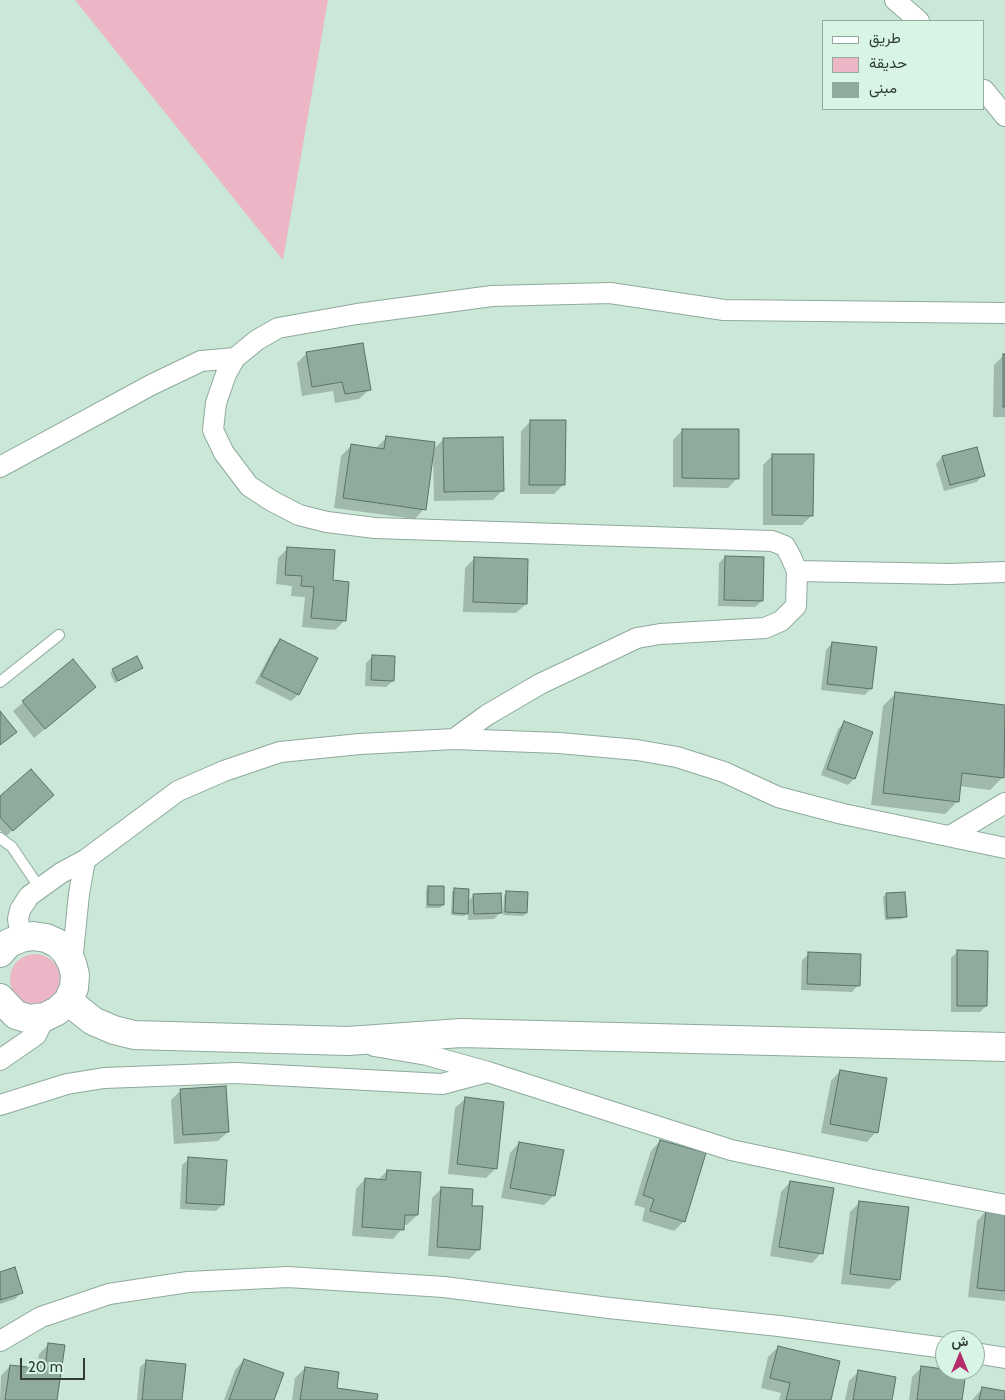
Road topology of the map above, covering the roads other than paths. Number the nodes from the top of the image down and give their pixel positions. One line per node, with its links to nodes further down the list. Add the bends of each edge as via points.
1 (894, 0): 2 (street)
2 (918, 20)
3 (985, 91): 4 (street)
4 (1005, 116)
5 (1005, 313): 6 (street, via 724,310 610,293 492,296 278,328)
6 (235, 358): 7 (street, via 201,361); 8 (street, via 219,396 213,430 224,453 249,486 298,515 375,528 772,542 785,546)
7 (0, 466)
8 (797, 571): 9 (street); 12 (street, via 796,606 781,621 765,628 637,638 540,684)
9 (1005, 572)
10 (59, 634): 11 (lane)
11 (0, 682)
12 (454, 739): 14 (street, via 559,743 677,757 724,772 778,797); 17 (street, via 280,752 224,770 178,791)
13 (1005, 803): 14 (street)
14 (950, 836): 16 (street)
15 (0, 838): 18 (lane, via 12,847)
16 (1005, 848)
17 (85, 860): 18 (street); 20 (street)
18 (39, 887): 19 (street, via 20,910)
19 (5, 948): 20 (street, via 33,936 46,938 57,943)
20 (72, 963): 22 (street, via 74,988)
21 (1, 1000): 23 (street, via 16,1015 30,1019)
22 (68, 1001): 23 (street); 24 (street, via 93,1021 134,1035)
23 (45, 1017): 26 (street, via 36,1035)
24 (348, 1042): 25 (street, via 461,1033); 27 (street, via 427,1055)
25 (1005, 1047)
26 (0, 1060)
27 (488, 1072): 28 (street, via 442,1084 236,1073 104,1078 67,1084); 29 (street, via 732,1150)
28 (0, 1106)
29 (1005, 1205)
30 (0, 1341): 31 (street, via 41,1317 109,1294 188,1282 288,1277 444,1287)
31 (935, 1347)
32 (985, 1355): 33 (street)
33 (1005, 1358)

